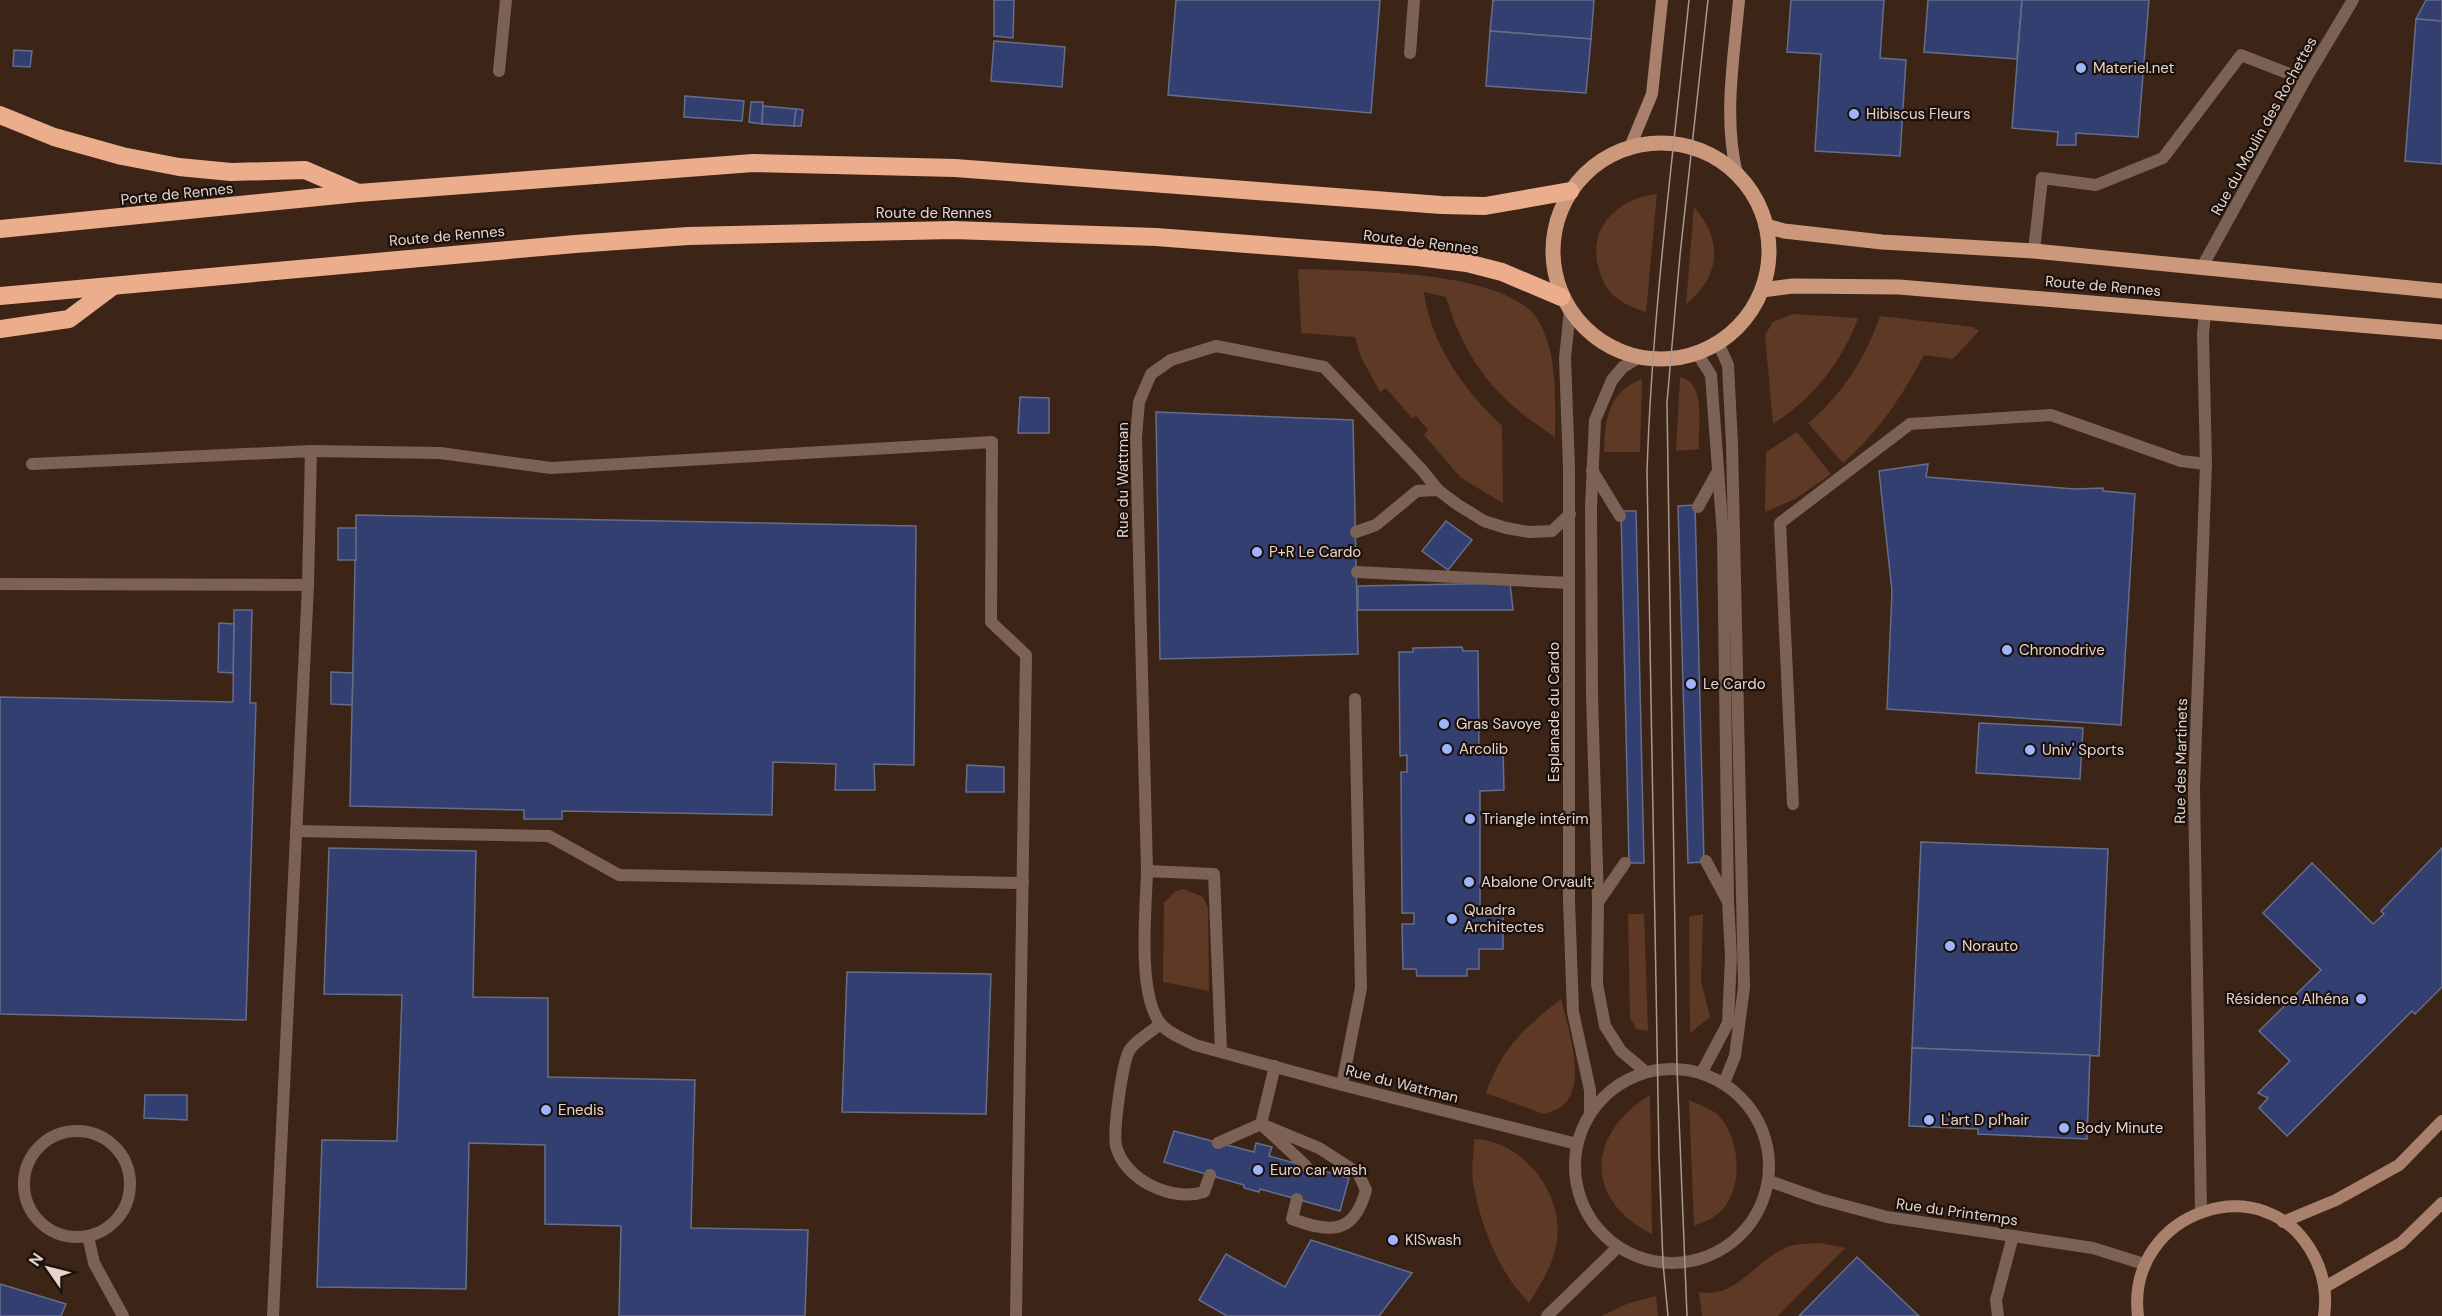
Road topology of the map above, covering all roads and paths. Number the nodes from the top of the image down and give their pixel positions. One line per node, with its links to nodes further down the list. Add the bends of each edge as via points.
1 (506, 0): 7 (street)
2 (1414, 0): 6 (street)
3 (1662, 0): 10 (main road, via 1652,94)
4 (1739, 0): 11 (main road, via 1730,106)
5 (2353, 0): 8 (street, Rue du Moulin des Rochettes)
6 (1410, 53)
7 (499, 71)
8 (2305, 80): 16 (street, via 2241,55 2163,158 2096,185 2042,178); 17 (street, Rue du Moulin des Rochettes)
9 (0, 115): 13 (highway, via 54,137 122,156 231,172 305,170)
10 (1630, 147): 11 (main road, via 1659,142 1692,147 1709,153); 12 (main road, via 1600,162)
11 (1737, 174): 14 (main road, via 1760,206)
12 (1570, 191): 13 (highway, via 1485,206 1441,205 955,168 796,162 672,167); 22 (main road, via 1552,240 1553,267)
13 (358, 193): 15 (highway, Porte de Rennes)
14 (1766, 226): 16 (main road, Route de Rennes, via 1882,242); 19 (main road, via 1768,258)
15 (0, 229)
16 (2034, 251): 17 (main road, Route de Rennes)
17 (2202, 267): 20 (main road, Route de Rennes)
18 (113, 286): 21 (highway); 22 (highway, Route de Rennes, via 688,236 976,231 1156,237 1418,256 1502,272); 24 (highway, via 69,319)
19 (1762, 290): 23 (main road, Route de Rennes, via 1793,286 1899,287); 26 (main road, via 1751,311)
20 (2442, 291)
21 (0, 296)
22 (1565, 304): 28 (main road, via 1599,341); 36 (street, Esplanade du Cardo)
23 (2205, 313): 25 (main road, Route de Rennes); 31 (street, Rue des Martinets)
24 (0, 329)
25 (2442, 332)
26 (1718, 343): 27 (main road); 57 (street, via 1728,365 1732,444 1744,987 1735,1056)
27 (1697, 353): 28 (main road, via 1671,359); 33 (street, via 1711,375)
28 (1638, 358): 32 (street, via 1612,380 1602,403 1595,420)
29 (311, 451): 30 (street); 42 (street); 49 (street, via 440,453 550,468 992,442 991,622 1026,655)
30 (32, 464)
31 (2206, 464): 44 (street, via 2181,461 2051,415 1910,424 1780,524); 69 (street, Rue des Martinets, via 2194,788)
32 (1592, 469): 37 (street); 51 (street, via 1592,695)
33 (1718, 470): 35 (street); 50 (street, via 1723,536)
34 (1438, 490): 36 (street, Rue du Wattman, via 1484,521 1529,532 1552,531); 38 (street, via 1417,491 1376,525); 48 (street, Rue du Wattman, via 1324,368 1216,346 1171,360 1151,374 1139,402 1136,437)
35 (1698, 507)
36 (1570, 514): 40 (street, Esplanade du Cardo)
37 (1620, 516)
38 (1356, 532)
39 (1357, 572): 40 (street)
40 (1569, 583): 59 (street, Esplanade du Cardo, via 1573,1012 1590,1090)
41 (0, 584): 42 (street)
42 (308, 585): 45 (street)
43 (1355, 699): 58 (street, via 1361,988)
44 (1793, 804)
45 (296, 831): 49 (street, via 549,836 619,875); 77 (street)
46 (1706, 861): 50 (street)
47 (1625, 863): 51 (street)
48 (1147, 871): 52 (street, Rue du Wattman, via 1146,981 1149,1002); 53 (street, via 1214,874)
49 (1023, 883): 78 (street)
50 (1728, 901): 56 (street, via 1728,1023)
51 (1598, 902): 55 (street, via 1597,984 1605,1026 1621,1051)
52 (1160, 1024): 53 (street, Rue du Wattman, via 1195,1045); 65 (street, via 1129,1050 1116,1109 1116,1146 1128,1170 1153,1187 1189,1197 1204,1192)
53 (1221, 1051): 54 (street, Rue du Wattman)
54 (1275, 1066): 58 (street, Rue du Wattman); 61 (street)
55 (1646, 1072): 56 (street, via 1677,1068); 59 (street, via 1614,1087)
56 (1701, 1072): 57 (street)
57 (1724, 1083): 66 (street, via 1746,1101 1761,1125 1769,1152)
58 (1342, 1085): 63 (street, Rue du Wattman)
59 (1590, 1112): 63 (street)
60 (2442, 1121): 70 (main road, via 2399,1165 2336,1200)
61 (1261, 1124): 62 (street); 64 (street); 67 (street, via 1319,1148 1358,1173 1366,1190 1361,1210 1337,1228 1292,1220)
62 (1218, 1143)
63 (1577, 1144): 73 (street, via 1575,1173 1581,1202 1596,1227)
64 (1306, 1166)
65 (1210, 1175)
66 (1769, 1181): 72 (street, Rue du Printemps, via 1887,1217); 73 (street, via 1758,1211 1740,1236 1713,1254 1683,1263 1662,1263 1639,1258)
67 (1297, 1199)
68 (2442, 1203): 75 (main road, via 2401,1243)
69 (2201, 1211): 70 (main road, via 2243,1207); 74 (main road, via 2167,1231)
70 (2283, 1221): 75 (main road, via 2311,1249)
71 (88, 1236): 71 (street, via 106,1229 128,1200 127,1164 117,1148 102,1137 85,1131 66,1131 50,1138 36,1151 27,1167 24,1186 28,1204 52,1231 70,1237); 76 (street, via 94,1263)
72 (2013, 1236): 74 (street, Rue du Printemps, via 2093,1248); 80 (street, via 1996,1300)
73 (1618, 1247): 79 (street)
74 (2144, 1264): 81 (main road, via 2138,1282)
75 (2325, 1287): 82 (main road)
76 (123, 1316)
77 (273, 1316)
78 (1016, 1316)
79 (1546, 1316)
80 (1998, 1316)
81 (2138, 1316)
82 (2324, 1316)

